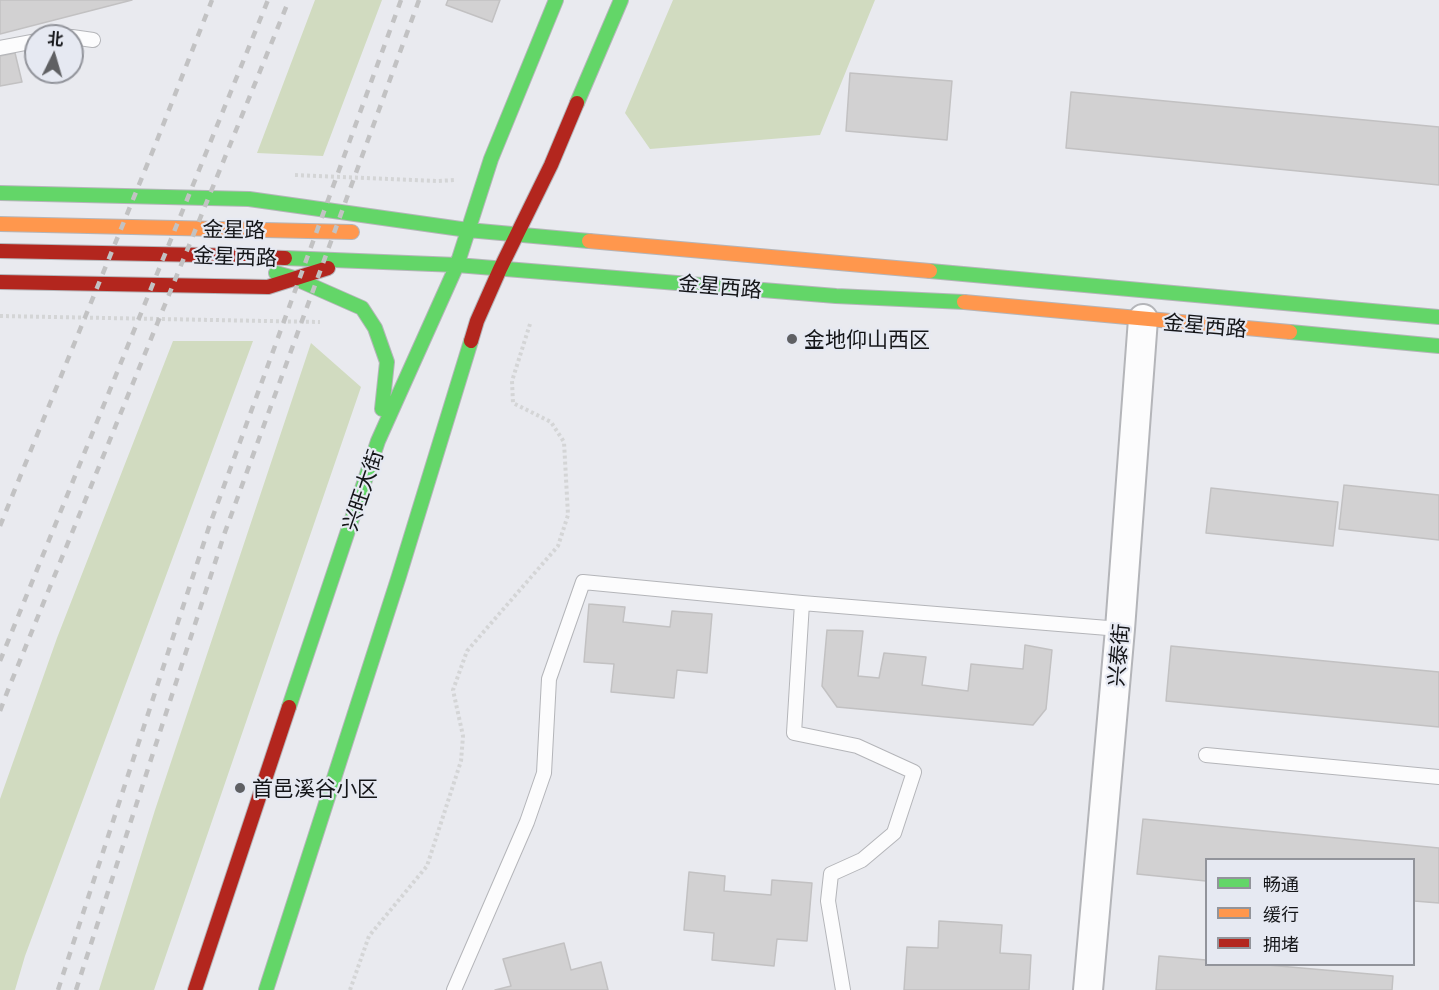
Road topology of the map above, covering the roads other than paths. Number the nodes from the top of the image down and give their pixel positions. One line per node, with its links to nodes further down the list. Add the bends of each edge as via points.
1 (556, 0): 9 (main road, 兴旺大街, via 491,159)
2 (621, 0): 12 (main road)
3 (84, 39): 4 (lane)
4 (93, 40)
5 (24, 43): 6 (lane)
6 (0, 48)
7 (0, 193): 9 (main road, via 249,198)
8 (0, 224): 11 (main road, 金星路)
9 (468, 230): 10 (main road); 12 (main road, 金星西路); 16 (main road, 兴旺大街)
10 (382, 231)
11 (360, 232)
12 (517, 235): 17 (main road); 20 (main road, 金星西路)
13 (0, 251): 14 (main road, 金星西路)
14 (204, 255): 15 (main road, 金星西路); 18 (main road)
15 (356, 261): 16 (main road, 金星西路); 18 (main road)
16 (456, 265): 17 (main road, 金星西路); 23 (main road, 兴旺大街)
17 (500, 269): 21 (main road, 金星西路, via 836,296 947,300); 29 (main road, via 477,321)
18 (294, 278): 19 (main road, via 267,287); 23 (main road, via 362,308 375,328 387,362)
19 (0, 282)
20 (1439, 316)
21 (1143, 319): 22 (main road, 金星西路); 25 (street, 兴泰街)
22 (1439, 346)
23 (378, 441): 28 (main road, 兴旺大街)
24 (802, 603): 25 (lane); 30 (lane, via 583,582 549,679 544,773 527,822); 31 (lane, via 794,733 857,746 914,772 894,833 862,860 831,874 828,901)
25 (1120, 629): 32 (street, 兴泰街)
26 (1206, 755): 27 (lane)
27 (1439, 777)
28 (195, 990)
29 (266, 990)
30 (454, 990)
31 (843, 990)
32 (1088, 990)

